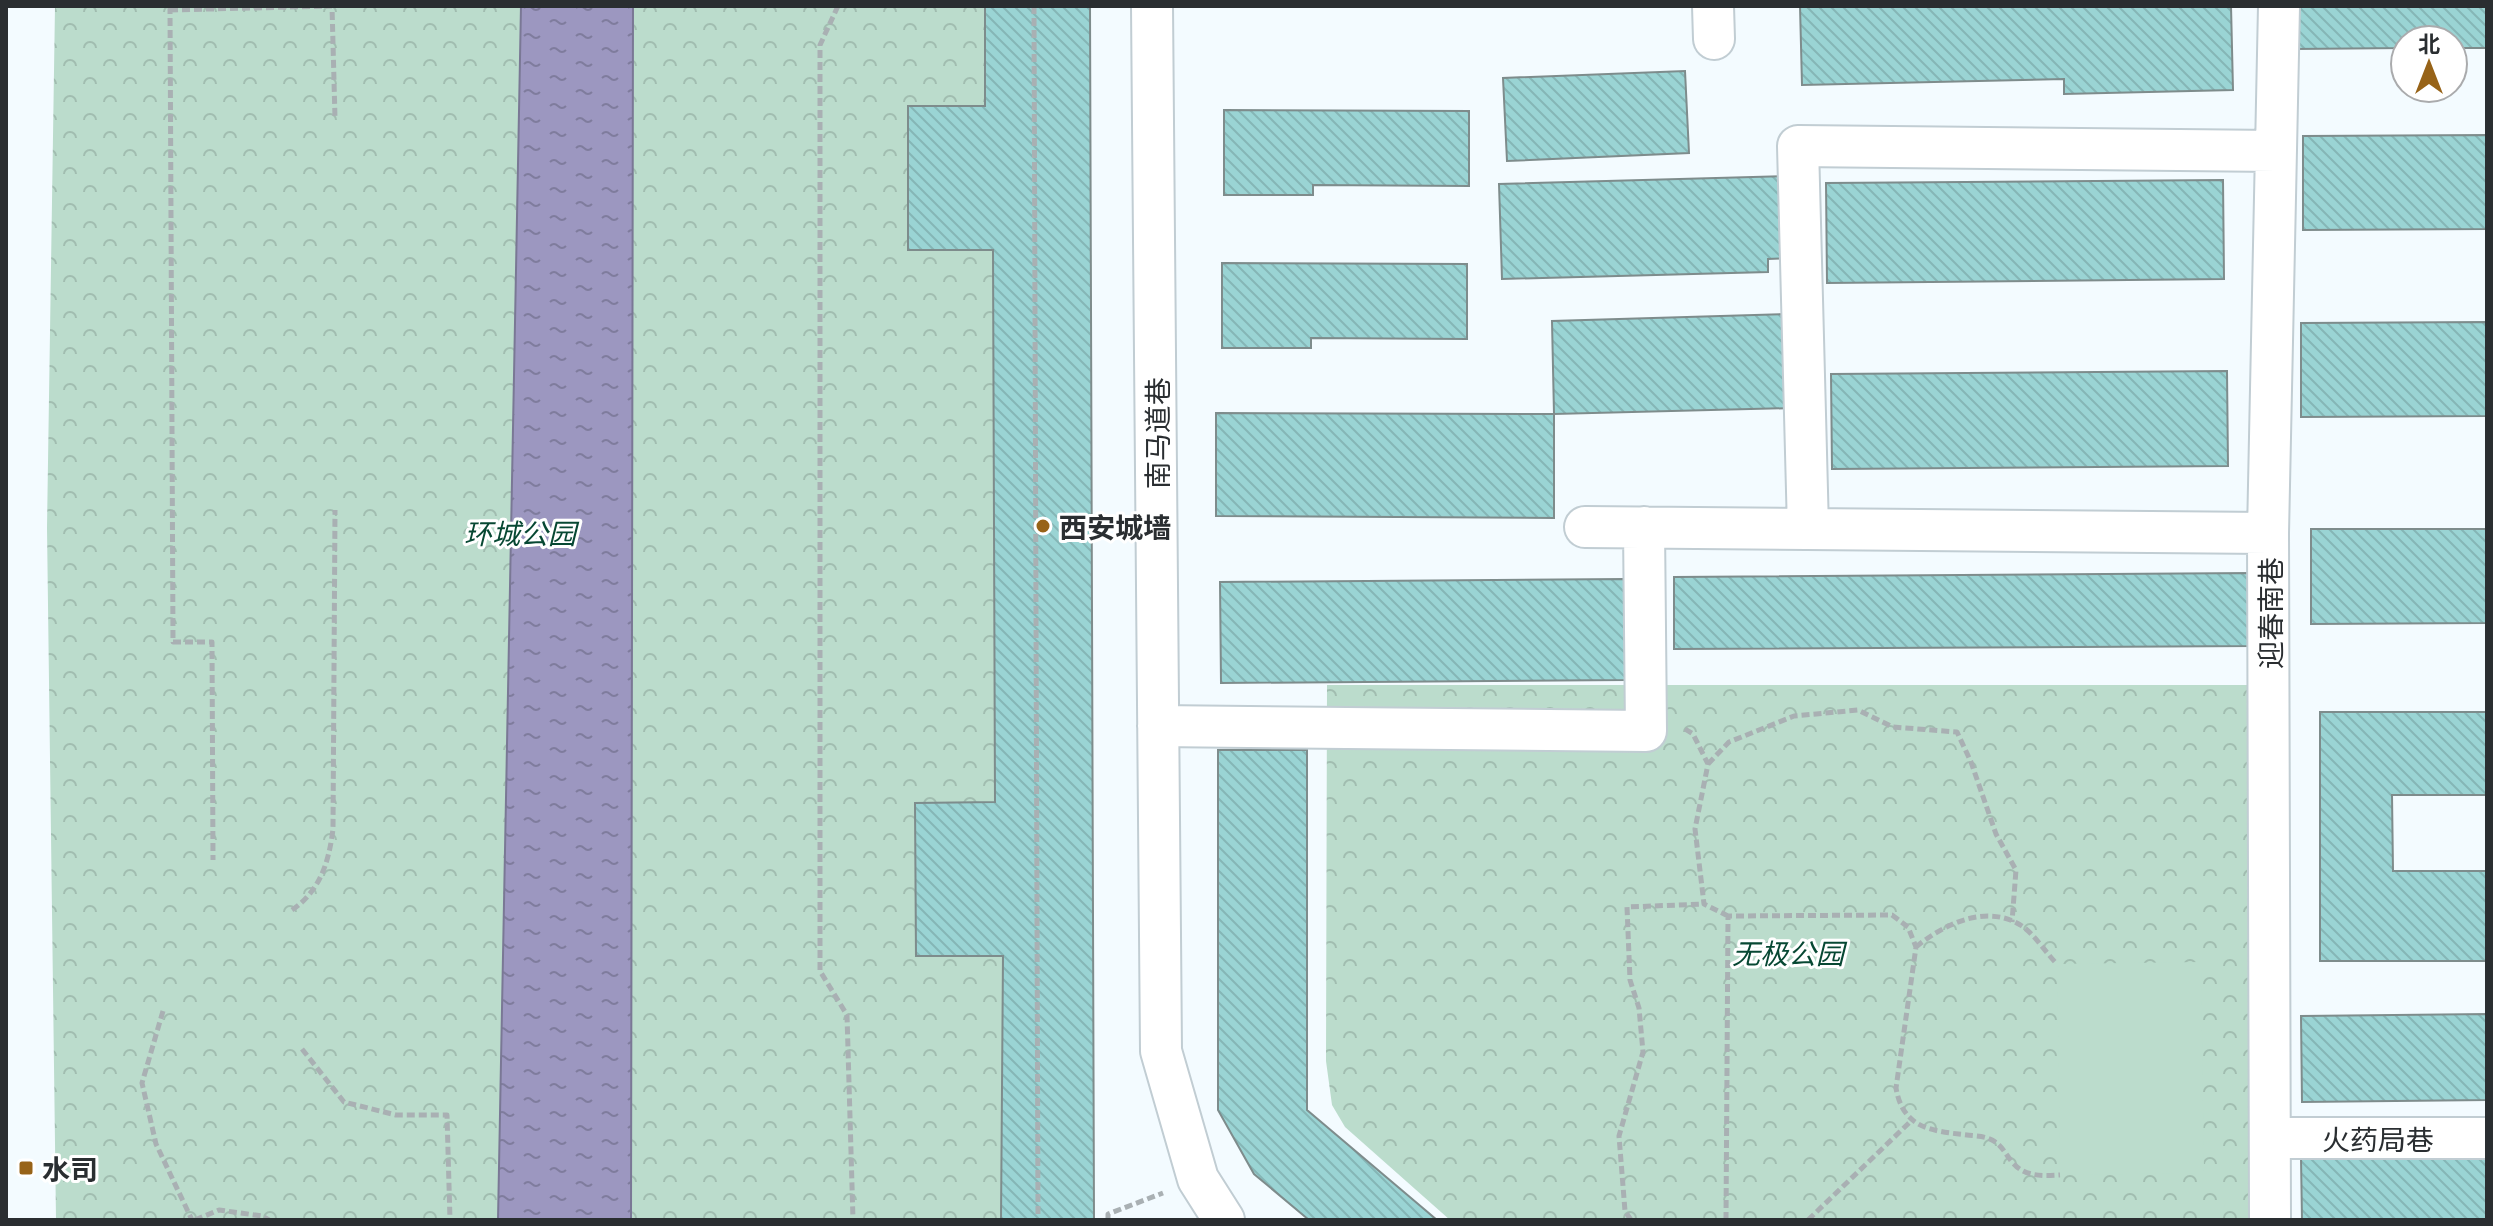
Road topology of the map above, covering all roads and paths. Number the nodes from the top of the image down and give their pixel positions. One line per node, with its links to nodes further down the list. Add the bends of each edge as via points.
1 (838, 6): 33 (path, via 820,45 820,971 847,1015)
2 (1034, 6): 34 (path)
3 (1152, 6): 14 (street, 南马道巷)
4 (2279, 6): 7 (street, 迎春南巷)
5 (170, 8): 6 (path, via 332,6); 16 (path, via 173,642 212,642)
6 (335, 118)
7 (2276, 151): 11 (street, via 1798,146); 12 (street, 迎春南巷)
8 (335, 510): 18 (path, via 333,829 330,854 316,887)
9 (1585, 527): 10 (street)
10 (1644, 527): 11 (street); 13 (street)
11 (1808, 529): 12 (street)
12 (2268, 533): 26 (street, 迎春南巷)
13 (1645, 709): 14 (street, via 1646,731); 15 (path, via 1693,734)
14 (1158, 726): 29 (street, 南马道巷, via 1161,1051)
15 (1708, 764): 17 (path, via 1695,829); 20 (path, via 1729,742 1794,716 1858,710 1893,727 1957,732 1996,834 2016,870)
16 (213, 860)
17 (1704, 904): 19 (path); 37 (path, via 1627,907 1630,980 1643,1052 1619,1136 1625,1211)
18 (292, 910)
19 (1728, 916): 21 (path, via 1892,915 1908,927); 38 (path)
20 (2012, 922): 21 (path, via 1996,916 1970,917); 22 (path)
21 (1916, 947): 25 (path, via 1896,1088 1899,1106)
22 (2057, 964)
23 (163, 1011): 30 (path, via 142,1083 156,1144)
24 (302, 1049): 32 (path, via 344,1102 396,1115 447,1115)
25 (1911, 1120): 28 (path, via 1935,1131 1989,1138 2004,1148 2014,1165 2036,1177); 39 (path)
26 (2270, 1138): 27 (street, 火药局巷); 40 (street, 迎春南巷)
27 (2487, 1138)
28 (2060, 1175)
29 (1198, 1179): 35 (path, via 1108,1214); 36 (street, 南马道巷)
30 (194, 1220): 31 (path, via 219,1210)
31 (269, 1220)
32 (450, 1220)
33 (853, 1220)
34 (1038, 1220)
35 (1108, 1220)
36 (1224, 1220)
37 (1631, 1220)
38 (1726, 1220)
39 (1808, 1220)
40 (2270, 1220)

